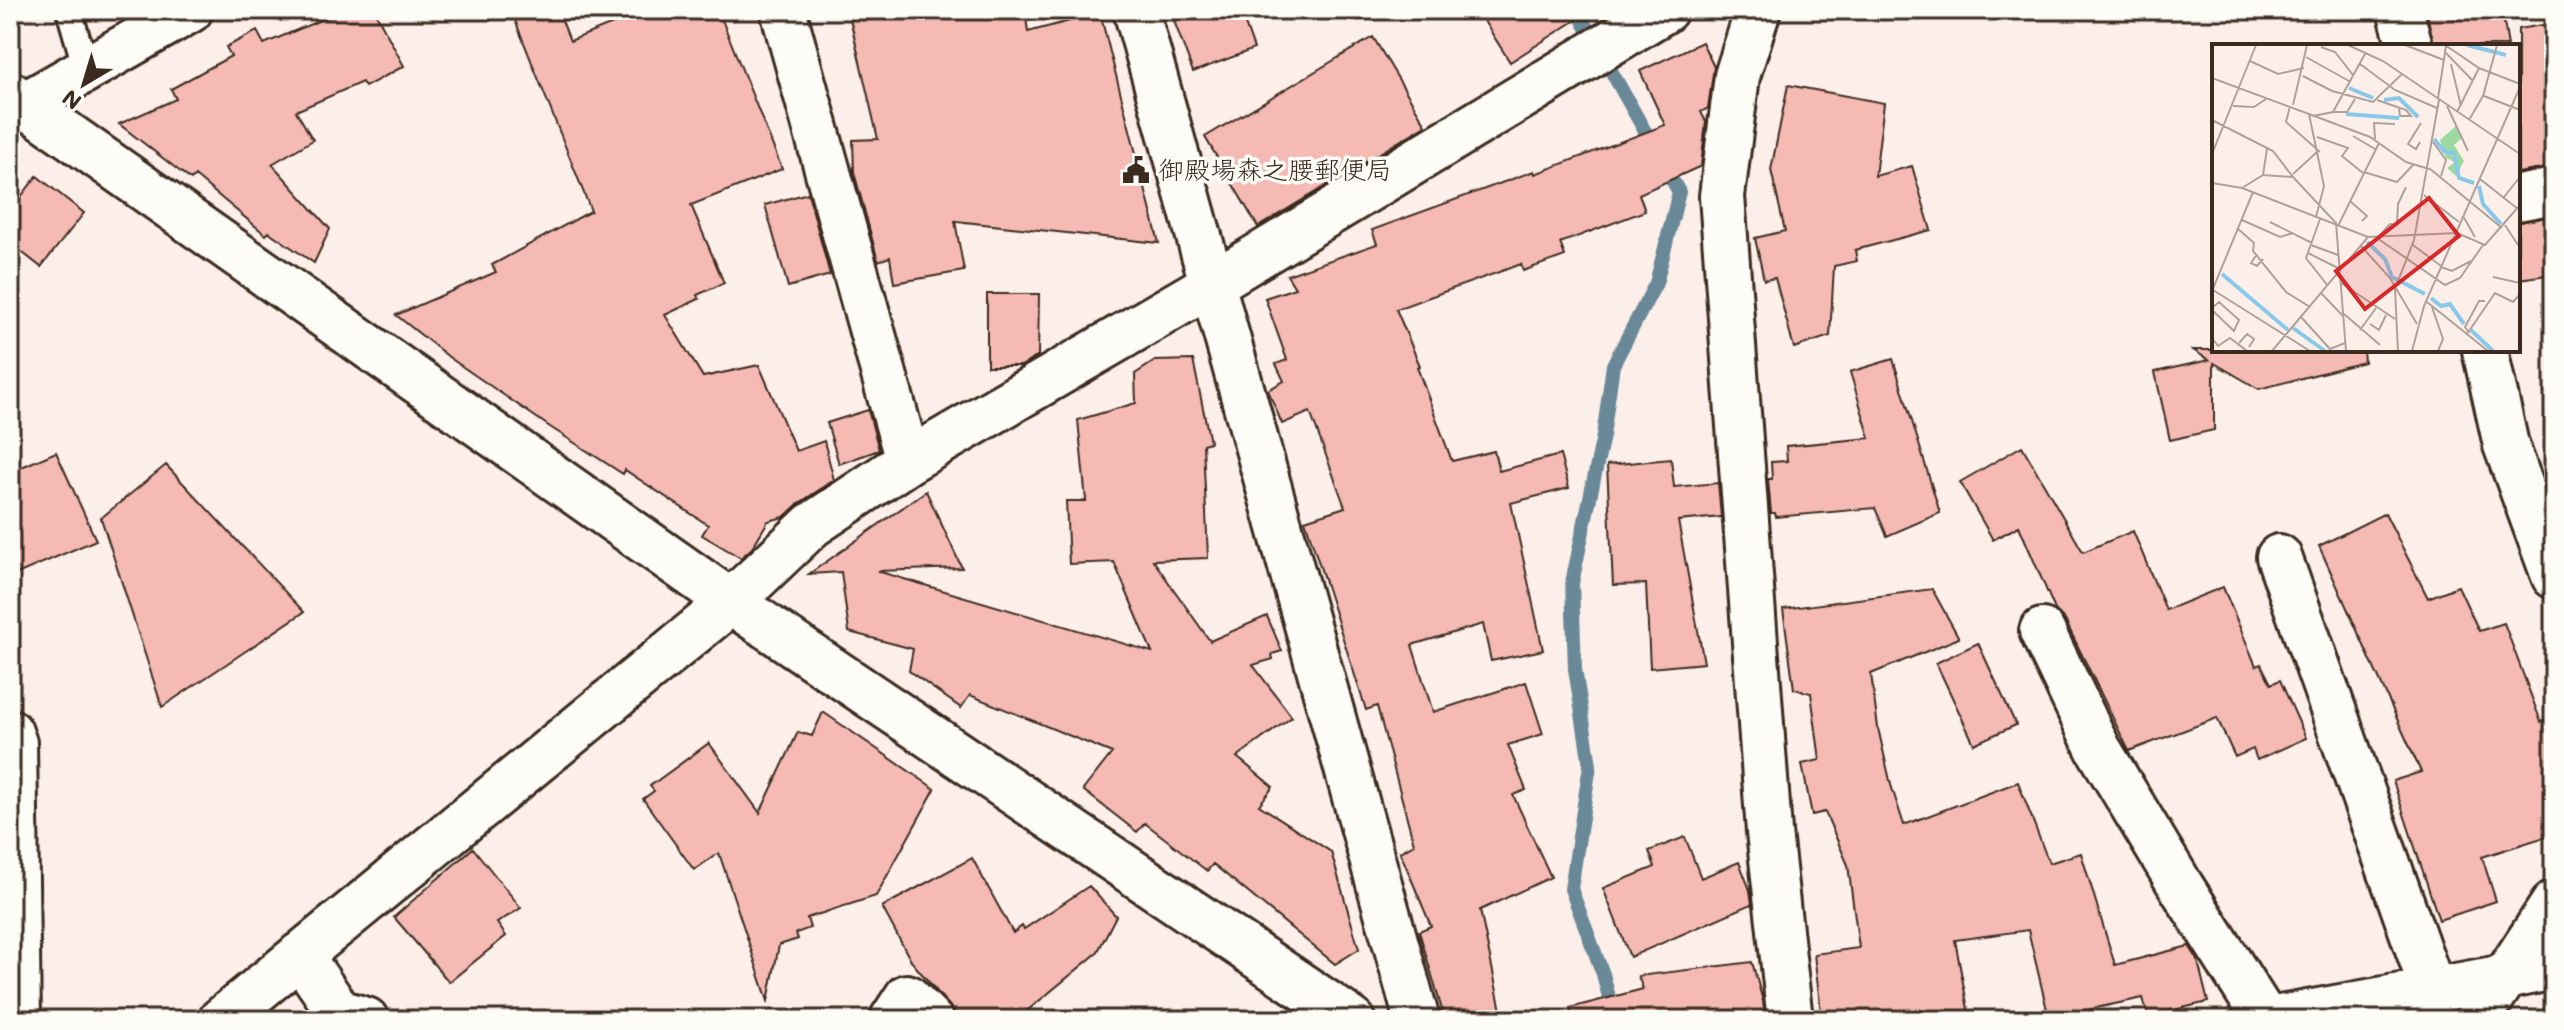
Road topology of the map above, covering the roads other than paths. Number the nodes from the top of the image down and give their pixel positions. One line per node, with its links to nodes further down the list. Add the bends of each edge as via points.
1 (69, 10): 9 (lane)
2 (190, 10): 9 (street)
3 (783, 10): 15 (street)
4 (1136, 10): 13 (street)
5 (1665, 10): 13 (street)
6 (1758, 10): 33 (street, via 1737,76 1722,196 1769,832)
7 (2400, 10): 8 (street)
8 (2409, 44)
9 (86, 69): 10 (street)
10 (15, 104): 18 (street)
11 (2554, 191): 12 (street)
12 (2520, 198)
13 (1212, 284): 15 (street); 32 (street)
14 (2485, 352): 17 (street, via 2506,445)
15 (908, 461): 18 (street, via 812,525)
16 (2279, 557): 25 (street)
17 (2554, 576)
18 (731, 602): 22 (street); 31 (street)
19 (2042, 631): 34 (street, via 2098,748)
20 (10, 732): 26 (street)
21 (2554, 903): 24 (street)
22 (300, 955): 27 (street); 28 (street, via 339,1012)
23 (2554, 967): 24 (street)
24 (2505, 977): 25 (street); 35 (street)
25 (2433, 991): 34 (street)
26 (18, 1020)
27 (221, 1020)
28 (366, 1020)
29 (892, 1020): 30 (street, via 907,997)
30 (930, 1020)
31 (1352, 1020)
32 (1417, 1020)
33 (1790, 1020)
34 (2268, 1020)
35 (2477, 1020)

